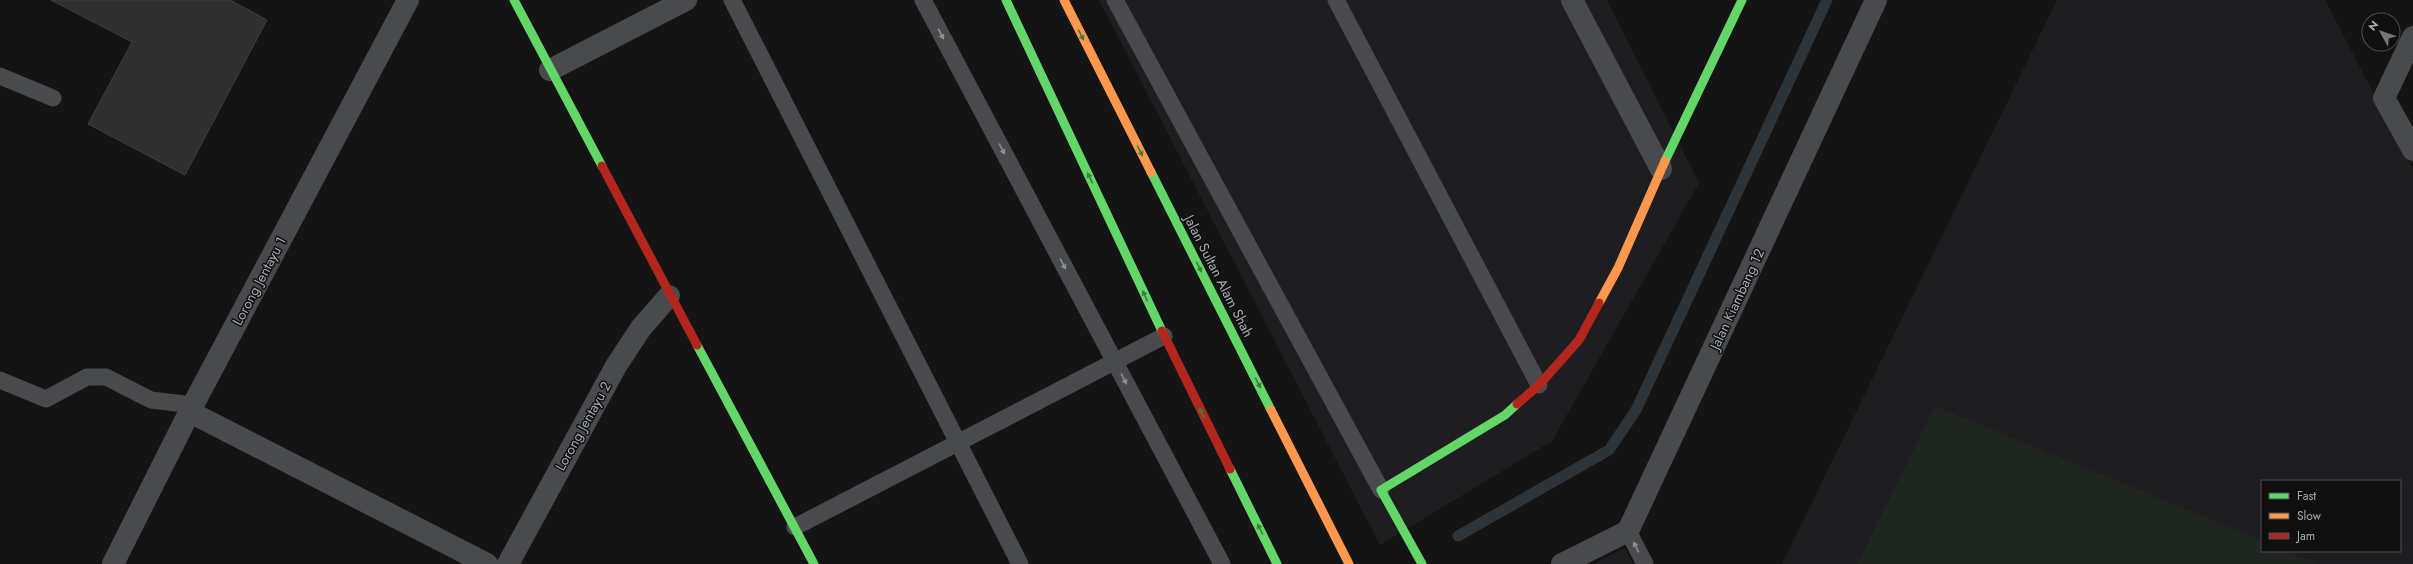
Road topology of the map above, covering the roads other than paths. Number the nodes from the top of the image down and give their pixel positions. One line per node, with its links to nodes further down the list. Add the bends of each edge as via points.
1 (408, 0): 24 (street, Lorong Jentayu 1)
2 (514, 0): 14 (main road)
3 (686, 0): 14 (street)
4 (732, 0): 25 (lane)
5 (923, 0): 21 (lane, one-way to 21)
6 (1006, 0): 20 (main road, one-way to 6)
7 (1064, 0): 36 (main road, Jalan Sultan Alam Shah, one-way to 36)
8 (1115, 0): 26 (lane)
9 (1336, 0): 23 (lane)
10 (1572, 0): 18 (street)
11 (1742, 0): 18 (main road)
12 (1876, 0): 28 (street, Jalan Kiambang 12)
13 (2413, 37): 17 (street, via 2384,98)
14 (550, 70): 19 (main road)
15 (0, 76): 16 (lane)
16 (53, 98)
17 (2413, 150)
18 (1661, 169): 23 (main road, via 1618,268 1579,340)
19 (669, 296): 27 (main road); 31 (street, Lorong Jentayu 2, via 641,328 616,366)
20 (1164, 336): 21 (lane); 35 (main road, one-way to 20)
21 (1114, 361): 25 (lane); 34 (lane, one-way to 34)
22 (0, 380): 24 (lane, via 46,399 87,376 106,377 151,400)
23 (1539, 385): 26 (main road, via 1505,415)
24 (191, 409): 29 (street, Lorong Jentayu 1); 30 (street)
25 (958, 442): 27 (lane); 33 (lane)
26 (1381, 490): 37 (main road)
27 (794, 527): 32 (main road)
28 (1628, 531): 38 (street); 39 (lane, one-way to 28)
29 (113, 564)
30 (487, 564)
31 (508, 564)
32 (814, 564)
33 (1020, 564)
34 (1222, 564)
35 (1277, 564)
36 (1349, 564)
37 (1422, 564)
38 (1562, 564)
39 (1645, 564)

